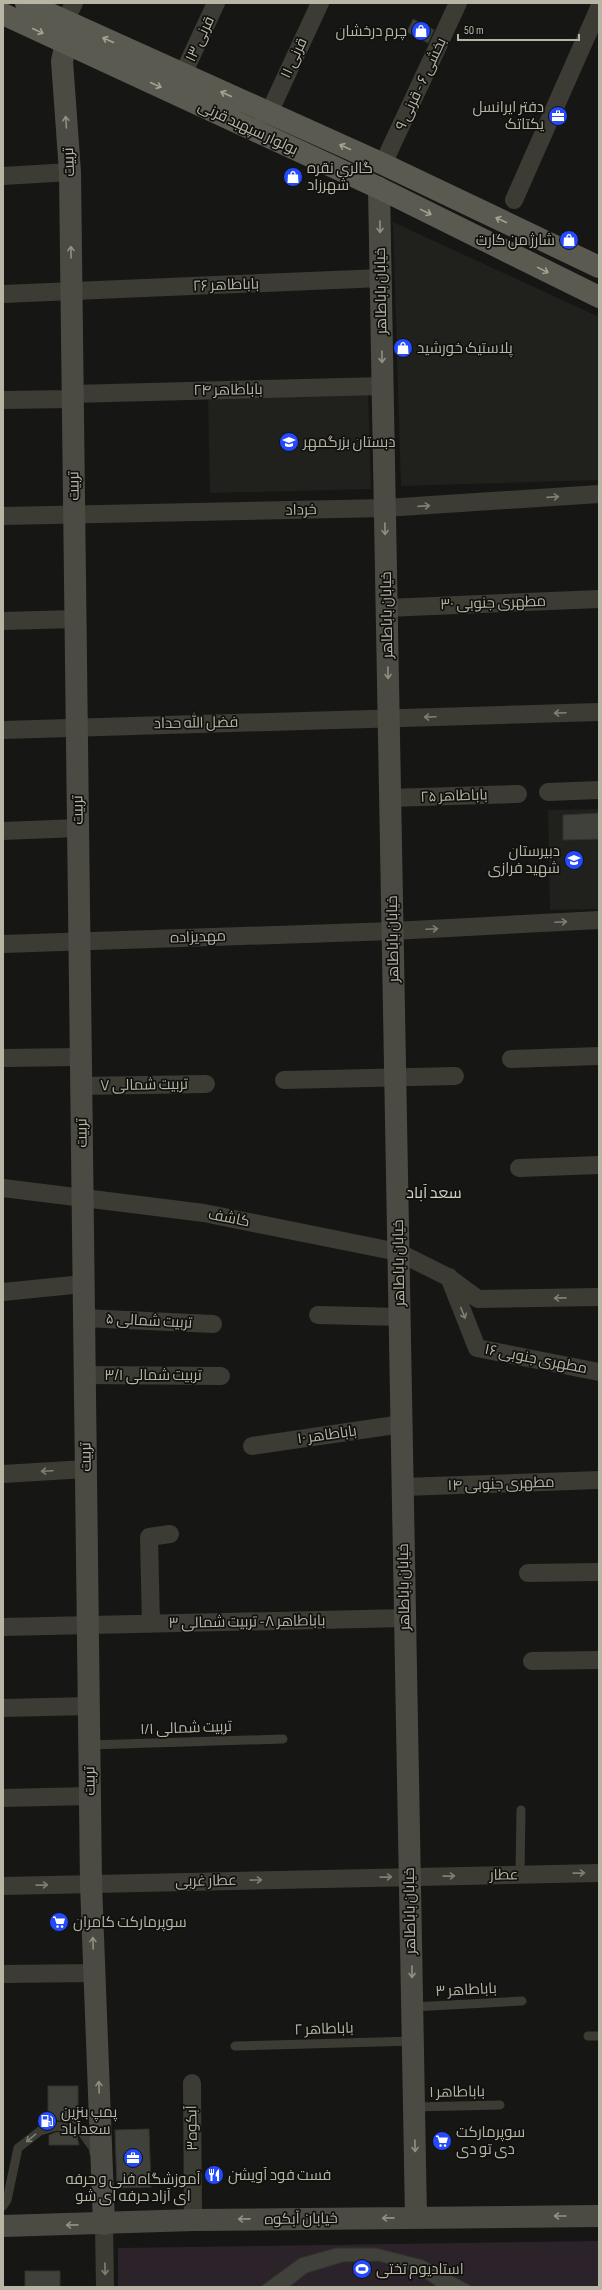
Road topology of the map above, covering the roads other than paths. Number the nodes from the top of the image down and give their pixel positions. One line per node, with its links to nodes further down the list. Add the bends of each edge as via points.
1 (26, 3): 6 (main road, بولوار سپهبد قرنی)
2 (216, 3): 9 (street, قرنی ۱۳)
3 (320, 3): 10 (street, قرنی ۱۱)
4 (458, 3): 11 (street, بخشی ۶ - قرنی ۹)
5 (599, 8): 15 (street)
6 (70, 12): 9 (main road, بولوار سپهبد قرنی, one-way to 6)
7 (3, 14): 8 (main road, بولوار سپهبد قرنی, one-way to 8)
8 (66, 44): 12 (street, تربیت, one-way to 8, via 62,61); 14 (main road, بولوار سپهبد قرنی, one-way to 14)
9 (183, 74): 10 (main road, بولوار سپهبد قرنی, one-way to 9)
10 (269, 113): 11 (main road, بولوار سپهبد قرنی, one-way to 10)
11 (383, 164): 16 (main road, بولوار سپهبد قرنی, one-way to 11)
12 (70, 172): 13 (street); 18 (street, تربیت, one-way to 12)
13 (3, 176)
14 (379, 188): 17 (street, خیابان باباطاهر, one-way to 17); 20 (main road, بولوار سپهبد قرنی, one-way to 20)
15 (514, 200)
16 (599, 267)
17 (381, 278): 18 (street, باباطاهر ۲۶); 21 (street, خیابان باباطاهر, one-way to 21)
18 (71, 291): 19 (street, باباطاهر ۲۶); 22 (street, تربیت)
19 (3, 294)
20 (599, 297)
21 (383, 386): 22 (street, باباطاهر ۲۴); 25 (street, خیابان باباطاهر)
22 (72, 397): 23 (street, باباطاهر ۲۴); 27 (street, تربیت)
23 (3, 400)
24 (599, 494): 25 (street, خرداد, one-way to 24)
25 (385, 508): 27 (street, خرداد); 29 (street, خیابان باباطاهر, one-way to 29)
26 (3, 516): 27 (street, خرداد)
27 (74, 516): 30 (street, تربیت)
28 (599, 599): 29 (street, مطهری جنوبی ۳۰)
29 (387, 608): 33 (street, خیابان باباطاهر, one-way to 33)
30 (75, 619): 31 (street); 34 (street, تربیت)
31 (3, 621)
32 (599, 712): 33 (street, فضل الله حداد, one-way to 33)
33 (389, 719): 34 (street, فضل الله حداد); 39 (street, خیابان باباطاهر)
34 (76, 726): 35 (street, فضل الله حداد); 40 (street, تربیت)
35 (3, 730)
36 (599, 790): 37 (street)
37 (548, 792)
38 (518, 794): 39 (street, باباطاهر ۲۵)
39 (390, 798): 43 (street, خیابان باباطاهر)
40 (78, 828): 41 (street); 44 (street, تربیت)
41 (3, 831)
42 (599, 920): 43 (street, مهدیزاده, one-way to 42)
43 (393, 931): 44 (street, مهدیزاده); 51 (street, خیابان باباطاهر)
44 (79, 941): 45 (street, مهدیزاده); 47 (street, تربیت)
45 (3, 944)
46 (599, 1056): 49 (street)
47 (81, 1057): 48 (street); 54 (street, تربیت)
48 (3, 1058)
49 (511, 1059)
50 (455, 1076): 51 (street)
51 (395, 1078): 52 (street); 59 (street, خیابان باباطاهر)
52 (284, 1080)
53 (206, 1084): 54 (street, تربیت شمالی ۷)
54 (81, 1086): 58 (street, تربیت)
55 (599, 1165): 56 (street)
56 (519, 1168)
57 (3, 1188): 58 (street, کاشف)
58 (82, 1196): 59 (street, کاشف, via 204,1213); 61 (street, تربیت)
59 (398, 1252): 60 (street, کاشف); 65 (street, خیابان باباطاهر)
60 (448, 1277): 63 (street, کاشف, one-way to 60, via 478,1299); 68 (street, مطهری جنوبی ۱۶, one-way to 68, via 477,1348)
61 (84, 1284): 62 (street); 66 (street, تربیت)
62 (3, 1292)
63 (599, 1297)
64 (318, 1315): 65 (street)
65 (400, 1317): 71 (street, خیابان باباطاهر)
66 (84, 1318): 67 (street, تربیت شمالی ۵); 69 (street, تربیت)
67 (213, 1324)
68 (599, 1372)
69 (85, 1375): 70 (street, تربیت شمالی ۳/۱); 73 (street, تربیت)
70 (221, 1376)
71 (402, 1424): 72 (street, باباطاهر ۱۰); 76 (street, خیابان باباطاهر)
72 (252, 1446)
73 (86, 1469): 74 (street, one-way to 74); 82 (street, تربیت)
74 (3, 1474)
75 (599, 1480): 76 (street, مطهری جنوبی ۱۴)
76 (403, 1487): 80 (street, خیابان باباطاهر)
77 (170, 1534): 81 (street, via 151,1536 149,1540)
78 (599, 1572): 79 (street)
79 (528, 1573)
80 (405, 1618): 81 (street, باباطاهر ۸- تربیت شمالی ۳); 95 (street, خیابان باباطاهر)
81 (151, 1624): 82 (street, باباطاهر ۸- تربیت شمالی ۳)
82 (88, 1626): 83 (street, باباطاهر ۸- تربیت شمالی ۳); 86 (street, تربیت)
83 (3, 1627)
84 (599, 1660): 85 (street)
85 (532, 1661)
86 (89, 1706): 87 (street); 89 (street, تربیت)
87 (3, 1708)
88 (283, 1739): 89 (lane, تربیت شمالی ۱/۱)
89 (89, 1745): 90 (street, تربیت)
90 (90, 1796): 91 (street); 96 (street, تربیت)
91 (3, 1798)
92 (521, 1810): 94 (lane)
93 (599, 1873): 94 (street, عطار, one-way to 93)
94 (520, 1874): 95 (street, عطار, one-way to 94)
95 (410, 1877): 96 (street, عطار غربی, one-way to 95); 101 (street, خیابان باباطاهر, one-way to 101)
96 (91, 1884): 97 (street, عطار غربی, one-way to 96); 98 (street, تربیت, one-way to 96)
97 (3, 1886)
98 (94, 1973): 99 (street); 113 (street, تربیت, one-way to 98)
99 (3, 1974)
100 (522, 2001): 101 (lane, باباطاهر ۳)
101 (412, 2007): 104 (street, خیابان باباطاهر)
102 (588, 2036): 103 (lane)
103 (599, 2036)
104 (413, 2041): 105 (lane, باباطاهر ۲); 108 (street, خیابان باباطاهر)
105 (235, 2046)
106 (192, 2084): 112 (street, آبکوه۳)
107 (500, 2105): 108 (lane, باباطاهر ۱)
108 (414, 2107): 111 (street, خیابان باباطاهر, one-way to 111)
109 (3, 2206): 113 (lane, one-way to 109, via 93,2148 81,2131 57,2126 40,2131 18,2148 11,2185)
110 (599, 2216): 111 (street, خیابان آبکوه, one-way to 111)
111 (416, 2217): 112 (street, خیابان آبکوه, one-way to 112)
112 (193, 2220): 113 (street, خیابان آبکوه)
113 (104, 2224): 114 (street, خیابان آبکوه, one-way to 114); 115 (street, one-way to 115)
114 (3, 2226)
115 (105, 2287)

